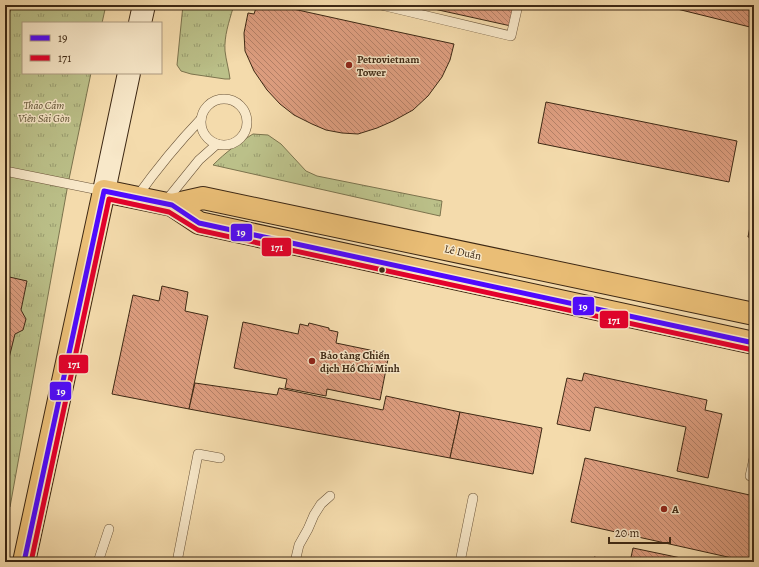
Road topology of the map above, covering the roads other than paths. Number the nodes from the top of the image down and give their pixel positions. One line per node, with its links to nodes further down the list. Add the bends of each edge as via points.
1 (144, 5): 4 (main road)
2 (381, 5): 3 (lane, via 511,36)
3 (518, 5)
4 (140, 22)
5 (129, 74): 9 (main road)
6 (201, 119): 7 (lane, via 205,134); 7 (lane, via 208,105 222,98 238,103 243,109 247,124 244,132 233,143); 10 (lane, via 178,143)
7 (217, 144): 11 (lane, via 199,160)
8 (5, 171): 9 (lane)
9 (104, 191): 10 (main road, Lê Duẩn); 22 (main road)
10 (136, 198): 11 (main road, Lê Duẩn)
11 (168, 204): 12 (main road, Lê Duẩn, via 203,198); 13 (main road, Lê Duẩn, via 199,223)
12 (576, 276): 13 (main road); 14 (main road, Lê Duẩn)
13 (570, 303): 15 (main road, Lê Duẩn)
14 (754, 314)
15 (754, 343)
16 (220, 458): 24 (lane, via 198,454)
17 (754, 458): 18 (lane, via 750,476)
18 (754, 477)
19 (330, 496): 25 (lane, via 314,515 299,545)
20 (473, 498): 26 (lane)
21 (109, 529): 23 (lane)
22 (24, 562)
23 (98, 562)
24 (177, 562)
25 (295, 562)
26 (460, 562)

